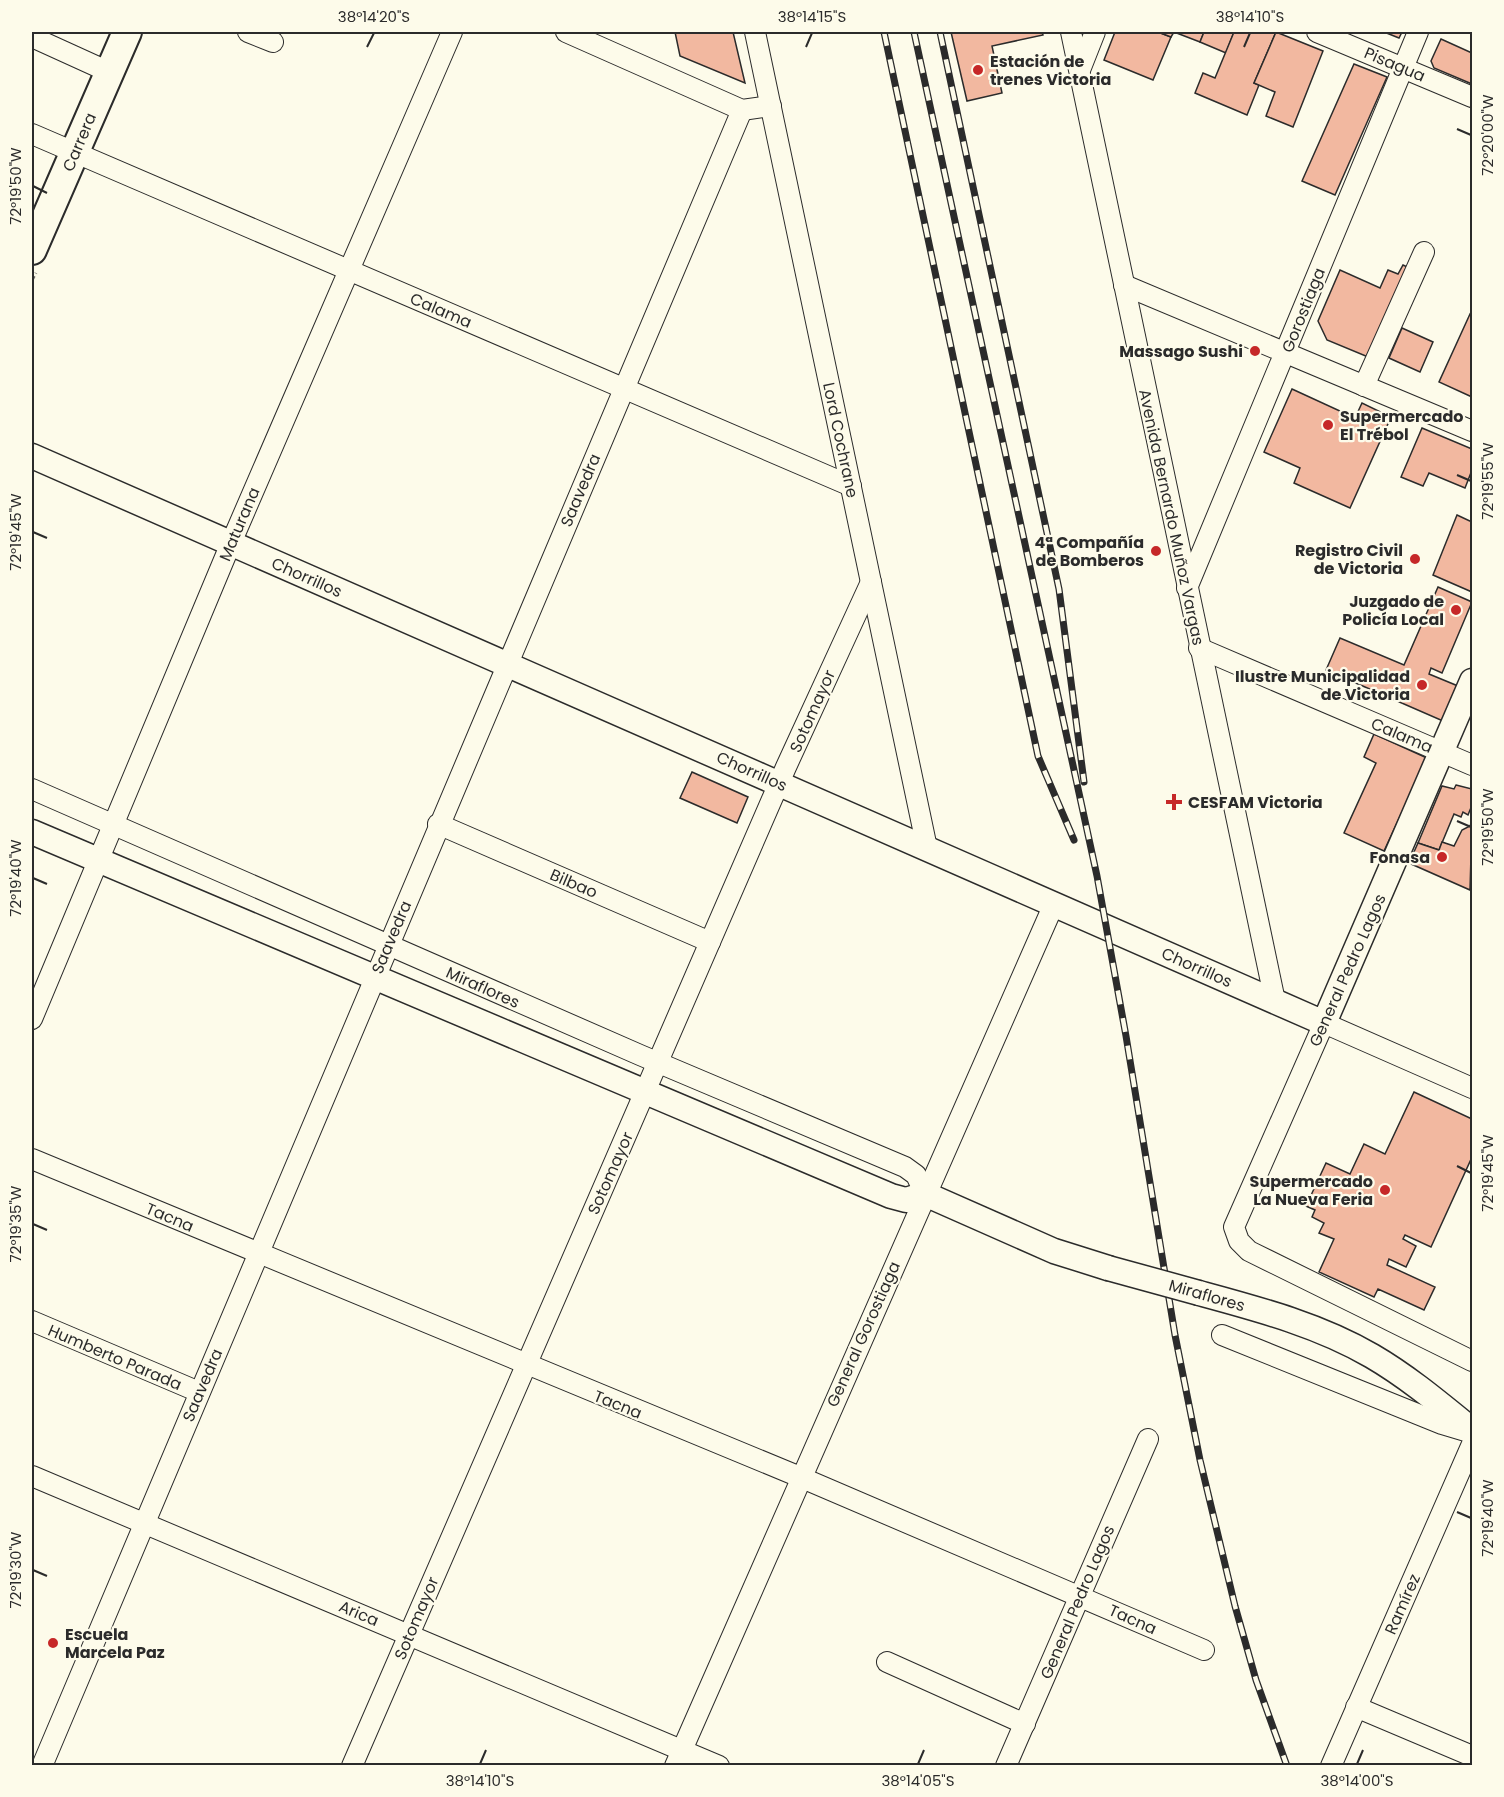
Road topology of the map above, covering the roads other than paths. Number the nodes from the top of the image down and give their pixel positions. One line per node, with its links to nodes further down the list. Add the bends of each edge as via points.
1 (127, 32): 14 (highway, Carrera)
2 (248, 32): 11 (street)
3 (452, 32): 22 (street, Maturana)
4 (567, 32): 17 (street)
5 (755, 32): 16 (street, Lord Cochrane)
6 (1071, 32): 13 (street, Avenida Bernardo Muñoz Vargas)
7 (1095, 32): 13 (street)
8 (1317, 32): 12 (street, Pisagua)
9 (1419, 32): 12 (street, Gorostiaga)
10 (32, 37): 14 (street)
11 (273, 42)
12 (1403, 68): 15 (street, Pisagua); 24 (street, Gorostiaga)
13 (1080, 70): 23 (street, Avenida Bernardo Muñoz Vargas)
14 (109, 72): 19 (highway, Carrera)
15 (1473, 97)
16 (771, 106): 17 (street); 29 (street, Lord Cochrane)
17 (742, 110): 26 (street, Saavedra)
18 (32, 134): 19 (street, Calama)
19 (75, 152): 20 (highway, Carrera); 22 (street, Calama)
20 (33, 248)
21 (1424, 252): 25 (street)
22 (349, 270): 26 (street, Calama); 30 (street, Maturana)
23 (1124, 285): 24 (street); 32 (street, Avenida Bernardo Muñoz Vargas)
24 (1286, 353): 25 (street); 32 (street, Gorostiaga)
25 (1364, 386): 27 (street)
26 (623, 389): 29 (street, Calama); 34 (street, Saavedra)
27 (1473, 431)
28 (32, 456): 30 (main road, Chorrillos)
29 (850, 486): 31 (street, Lord Cochrane)
30 (231, 543): 34 (main road, Chorrillos); 40 (street, Maturana)
31 (871, 582): 38 (street, Sotomayor); 43 (street, Lord Cochrane)
32 (1186, 588): 33 (street, Avenida Bernardo Muñoz Vargas)
33 (1199, 648): 36 (street, Calama); 49 (street, Avenida Bernardo Muñoz Vargas)
34 (506, 664): 38 (main road, Chorrillos); 41 (street, Saavedra)
35 (1473, 681): 36 (main road, General Pedro Lagos)
36 (1442, 752): 37 (street, Calama); 51 (main road, General Pedro Lagos)
37 (1473, 765)
38 (779, 783): 43 (main road, Chorrillos); 46 (street, Sotomayor)
39 (32, 789): 40 (street, Miraflores)
40 (113, 824): 44 (street, Maturana); 47 (street, Miraflores)
41 (438, 825): 46 (street, Bilbao); 47 (street, Saavedra)
42 (32, 832): 44 (main road, Miraflores)
43 (927, 848): 45 (main road, Chorrillos)
44 (98, 860): 48 (main road, Miraflores); 50 (street, Maturana)
45 (1054, 904): 49 (main road, Chorrillos); 56 (street, General Gorostiaga)
46 (710, 942): 52 (street, Sotomayor)
47 (388, 945): 48 (street, Saavedra); 52 (street, Miraflores)
48 (374, 978): 54 (main road, Miraflores); 57 (street, Saavedra)
49 (1275, 1001): 51 (main road, Chorrillos)
50 (32, 1018)
51 (1324, 1023): 53 (street, Chorrillos); 60 (street, General Pedro Lagos, via 1234,1227 1239,1241 1249,1251)
52 (657, 1062): 54 (street, Sotomayor); 56 (street, Miraflores, via 905,1167 916,1175)
53 (1473, 1088)
54 (644, 1093): 56 (main road, Miraflores, via 891,1196 915,1199); 61 (street, Sotomayor)
55 (32, 1159): 57 (street, Tacna)
56 (925, 1194): 63 (main road, Miraflores, bridge, via 1054,1251 1291,1320 1350,1344 1394,1370); 67 (street, General Gorostiaga)
57 (258, 1253): 61 (street, Tacna); 62 (street, Saavedra)
58 (32, 1322): 62 (street, Humberto Parada)
59 (1222, 1335): 63 (street, Miraflores, via 1442,1424)
60 (1473, 1361)
61 (525, 1366): 67 (street, Tacna); 70 (street, Sotomayor)
62 (199, 1392): 68 (street, Saavedra)
63 (1473, 1431)
64 (1148, 1439): 69 (street, General Pedro Lagos)
65 (1473, 1444): 73 (street, Ramírez)
66 (32, 1476): 68 (street, Arica)
67 (800, 1477): 69 (street, Tacna); 76 (street, General Gorostiaga)
68 (144, 1523): 70 (street, Arica); 77 (street, Saavedra)
69 (1079, 1595): 71 (street, Tacna); 74 (street, General Pedro Lagos)
70 (409, 1635): 76 (street, Arica); 78 (street, Sotomayor)
71 (1204, 1650)
72 (887, 1662): 74 (street)
73 (1356, 1707): 75 (street); 81 (street, Ramírez)
74 (1025, 1724): 80 (street, General Pedro Lagos)
75 (1473, 1756)
76 (678, 1758): 79 (street, Arica)
77 (42, 1766)
78 (352, 1766)
79 (718, 1766)
80 (1006, 1766)
81 (1331, 1766)

